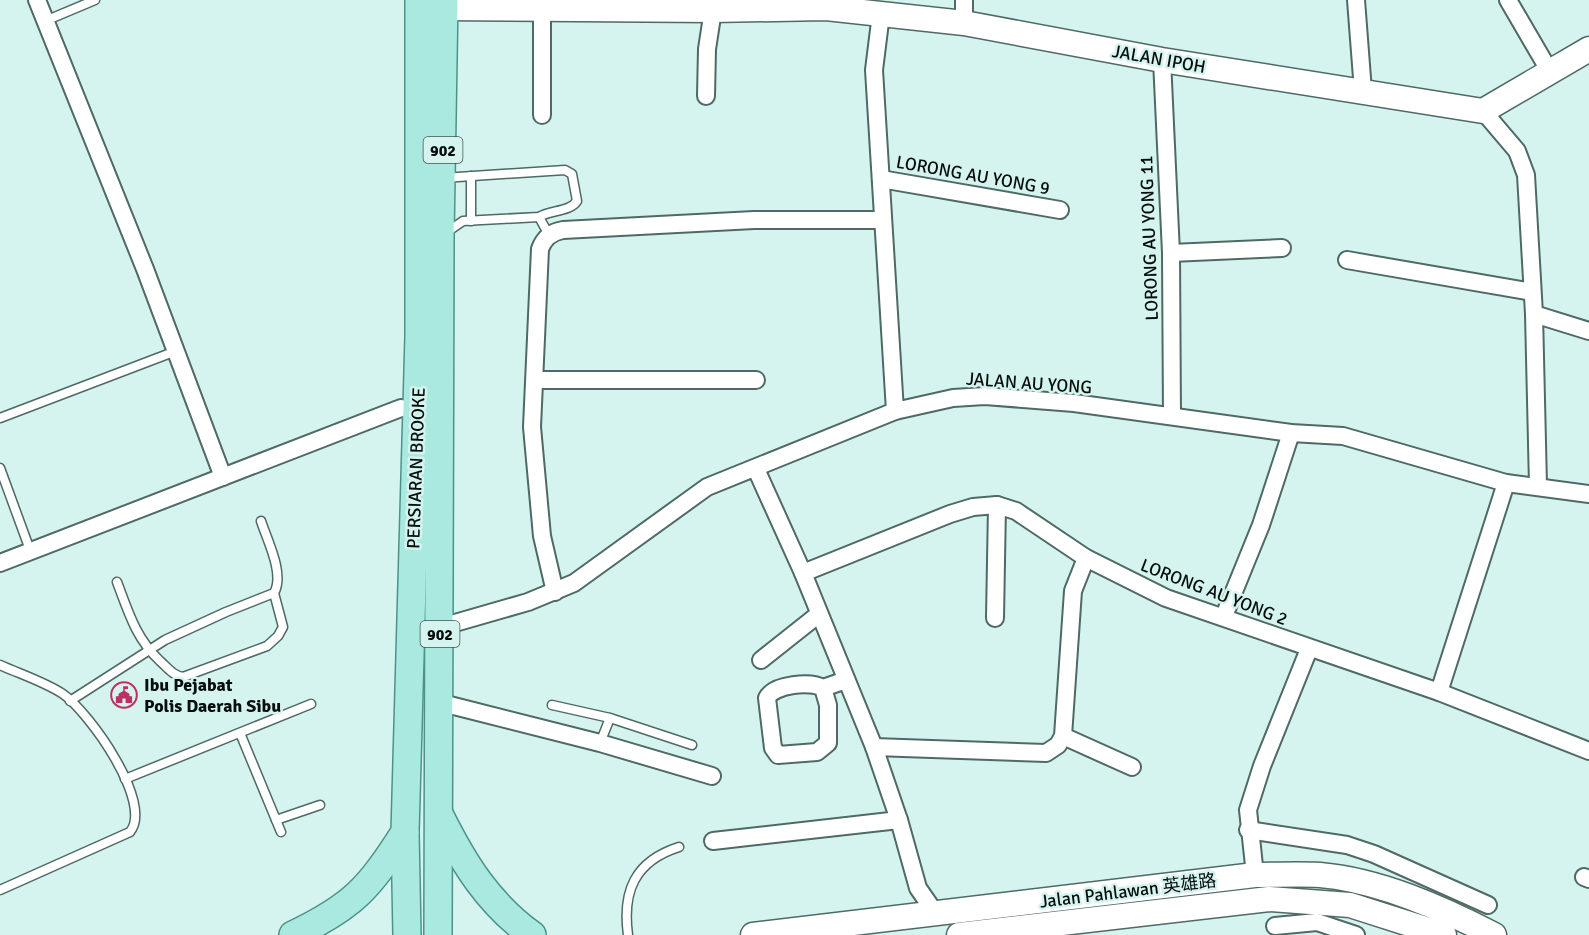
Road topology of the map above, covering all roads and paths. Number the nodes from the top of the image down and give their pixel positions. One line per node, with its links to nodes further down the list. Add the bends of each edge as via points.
1 (37, 0): 11 (street)
2 (95, 0): 11 (lane)
3 (1356, 0): 15 (street)
4 (1508, 0): 14 (street)
5 (435, 3): 7 (main road, JALAN IPOH); 20 (main road, PERSIARAN BROOKE / 902); 32 (main road, PERSIARAN BROOKE / 902)
6 (631, 4): 7 (main road, JALAN IPOH); 8 (main road, JALAN IPOH)
7 (542, 9): 18 (street)
8 (713, 10): 10 (main road, JALAN IPOH, via 826,8); 16 (street)
9 (964, 12): 10 (main road, JALAN IPOH); 13 (main road, JALAN IPOH)
10 (881, 14): 21 (street, via 874,70)
11 (45, 21): 36 (street)
12 (1589, 49): 14 (main road)
13 (1162, 60): 15 (main road, JALAN IPOH); 29 (street, LORONG AU YONG 11)
14 (1550, 72): 17 (main road)
15 (1363, 91): 17 (main road, JALAN IPOH)
16 (706, 96)
17 (1483, 111): 31 (street, via 1517,151 1526,175)
18 (542, 115)
19 (471, 176): 20 (lane); 23 (lane, via 569,171 576,204); 25 (lane)
20 (443, 178): 27 (main road, PERSIARAN BROOKE / 902)
21 (881, 179): 22 (street, LORONG AU YONG 9); 24 (street)
22 (1060, 210)
23 (539, 217): 25 (lane); 26 (lane)
24 (882, 220): 26 (street, via 754,220 563,230); 40 (street)
25 (471, 221): 27 (lane, via 464,221)
26 (549, 235): 37 (street, via 540,249)
27 (440, 236): 32 (main road, PERSIARAN BROOKE / 902)
28 (1282, 248): 29 (street)
29 (1171, 253): 41 (street, LORONG AU YONG 11)
30 (1347, 260): 31 (street)
31 (1532, 292): 33 (street)
32 (430, 300): 35 (main road, PERSIARAN BROOKE / 902)
33 (1534, 314): 34 (street); 48 (street)
34 (1589, 331)
35 (430, 334): 62 (main road, PERSIARAN BROOKE / 902); 90 (main road, PERSIARAN BROOKE / 902)
36 (176, 351): 42 (lane); 46 (street)
37 (536, 380): 38 (street); 57 (street, via 532,428 541,525)
38 (756, 380)
39 (400, 408): 46 (street)
40 (895, 411): 41 (street, JALAN AU YONG, via 953,398 985,396); 45 (street, JALAN AU YONG)
41 (1172, 416): 43 (street, JALAN AU YONG)
42 (0, 418)
43 (1291, 433): 47 (street, JALAN AU YONG, via 1343,436); 60 (street, via 1262,525)
44 (0, 468): 52 (lane)
45 (756, 469): 55 (street); 57 (street, JALAN AU YONG, via 707,487 574,583)
46 (223, 477): 52 (street)
47 (1506, 483): 48 (street, JALAN AU YONG); 69 (street)
48 (1538, 486): 49 (street, JALAN AU YONG)
49 (1589, 494)
50 (997, 505): 53 (street, LORONG AU YONG 2, via 1016,511); 55 (street, via 950,514); 61 (street)
51 (261, 521): 58 (lane, via 277,572)
52 (30, 550): 54 (street)
53 (1086, 558): 60 (street, LORONG AU YONG 2, via 1166,598); 76 (street, via 1073,591)
54 (0, 562)
55 (803, 573): 59 (street)
56 (117, 582): 64 (lane, via 138,637)
57 (555, 592): 62 (street, JALAN AU YONG)
58 (274, 593): 64 (lane, via 185,630); 64 (lane, via 283,627 267,646 183,677 174,675)
59 (819, 614): 65 (street); 67 (street)
60 (1224, 616): 63 (street, LORONG AU YONG 2)
61 (995, 618)
62 (441, 627): 71 (main road, PERSIARAN BROOKE / 902)
63 (1309, 649): 69 (street, LORONG AU YONG 2); 88 (street, via 1262,766 1248,810)
64 (149, 652): 70 (lane)
65 (761, 660)
66 (0, 665): 70 (lane, via 63,694)
67 (846, 680): 68 (street); 79 (street)
68 (823, 688): 68 (street, via 828,705 828,743 817,752 778,755 773,748 769,693 814,684)
69 (1439, 692): 80 (street, LORONG AU YONG 2)
70 (69, 701): 83 (lane, via 119,761)
71 (438, 702): 77 (street); 85 (main road, PERSIARAN BROOKE / 902)
72 (311, 704): 75 (lane)
73 (552, 705): 74 (lane)
74 (610, 718): 77 (lane); 78 (lane)
75 (240, 733): 83 (lane); 86 (lane)
76 (1063, 736): 79 (street, via 1059,745 1046,753); 81 (street)
77 (600, 743): 82 (street)
78 (692, 745)
79 (874, 747): 87 (street)
80 (1589, 751)
81 (1132, 767)
82 (712, 776)
83 (125, 779): 95 (lane, via 136,815 130,832)
84 (320, 805): 86 (lane)
85 (438, 813): 103 (main road, PERSIARAN BROOKE / 902); 104 (main road, via 485,893)
86 (276, 820): 89 (lane)
87 (899, 820): 91 (street); 94 (street)
88 (1248, 830): 93 (street); 97 (street, via 1347,845)
89 (281, 832)
90 (405, 832): 101 (main road, via 374,880 348,905); 102 (main road, PERSIARAN BROOKE / 902)
91 (713, 841)
92 (679, 847): 105 (lane, via 659,853 647,863 632,888 625,910)
93 (1255, 875): 98 (main road, Jalan Pahlawan 英雄路); 110 (main road, Jalan Pahlawan 英雄路, via 1320,875 1365,882)
94 (918, 888): 98 (street); 99 (street)
95 (0, 890)
96 (1269, 899): 100 (street); 107 (main road, Jalan Pahlawan 英雄路); 109 (main road, Jalan Pahlawan 英雄路, via 1350,904)
97 (1488, 905)
98 (936, 914): 99 (main road, Jalan Pahlawan 英雄路)
99 (896, 918): 106 (main road, Jalan Pahlawan 英雄路)
100 (1276, 931): 108 (street, via 1317,922)
101 (293, 935)
102 (407, 935)
103 (438, 935)
104 (532, 935)
105 (628, 935)
106 (753, 935)
107 (959, 935)
108 (1356, 935)
109 (1444, 935)
110 (1494, 935)

